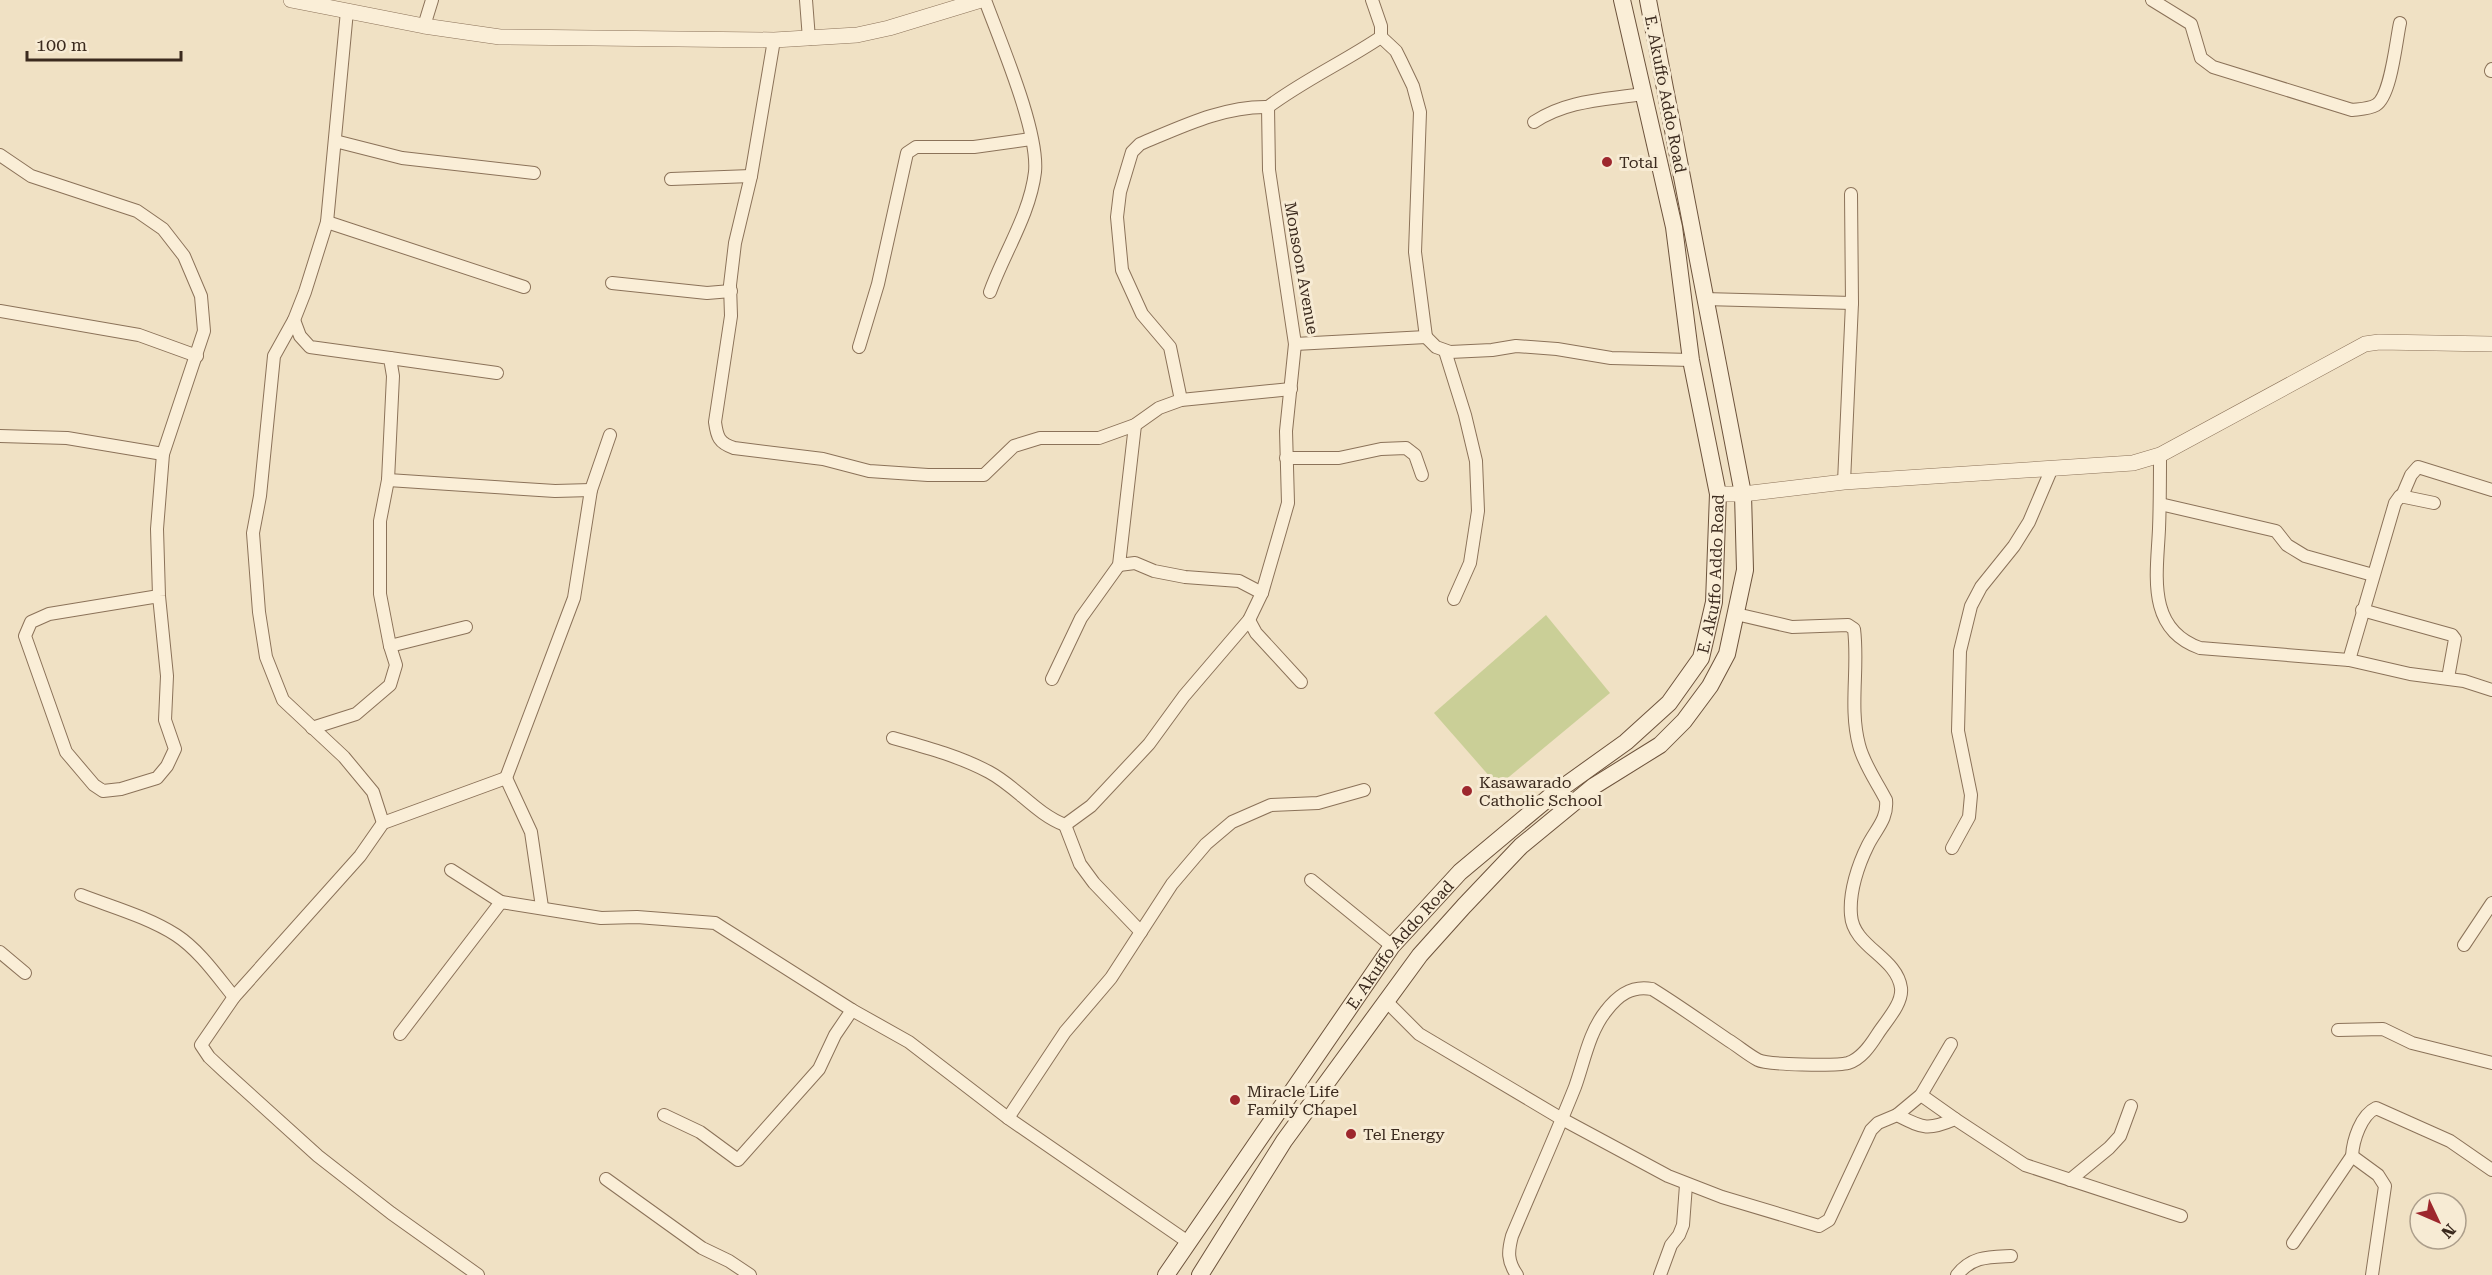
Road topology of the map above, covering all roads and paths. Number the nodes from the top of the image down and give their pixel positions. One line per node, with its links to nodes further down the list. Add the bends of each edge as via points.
1 (291, 0): 9 (street)
2 (432, 0): 11 (street)
3 (806, 0): 13 (street)
4 (983, 0): 13 (street, via 889,28); 18 (street, via 1019,93)
5 (1372, 0): 12 (street)
6 (1622, 0): 15 (main road, E. Akuffo Addo Road)
7 (1648, 0): 30 (main road, E. Akuffo Addo Road)
8 (2151, 0): 10 (street, via 2192,24 2200,58 2213,67 2352,110 2375,105 2385,94)
9 (347, 11): 11 (street); 19 (street)
10 (2400, 23)
11 (424, 26): 14 (street, via 500,37)
12 (1381, 37): 16 (street); 34 (street, via 1396,51 1413,86 1420,112 1415,252)
13 (809, 39): 14 (street)
14 (774, 40): 22 (street)
15 (1642, 94): 17 (street, via 1576,103); 41 (main road, E. Akuffo Addo Road, via 1674,228)
16 (1268, 107): 35 (street, Monsoon Avenue, via 1269,170); 44 (street, via 1214,114 1140,144 1132,152 1120,192 1117,217 1122,270 1142,314 1170,347)
17 (1534, 122)
18 (1031, 139): 29 (street, via 1035,170 1029,195); 37 (street, via 974,147 916,147 907,153 878,284)
19 (335, 141): 21 (street, via 402,158); 25 (street)
20 (0, 154): 39 (street, via 31,176 137,211 163,229 184,256 201,296 204,331)
21 (534, 173)
22 (751, 176): 23 (street); 28 (street, via 735,243)
23 (672, 179)
24 (1851, 194): 31 (street)
25 (327, 222): 27 (street); 33 (street)
26 (612, 283): 28 (street, via 707,293)
27 (524, 286)
28 (731, 291): 45 (street, via 731,316 715,422 717,436 723,444 734,448 823,459 869,471 967,476 984,475 1014,446 1040,438 1099,438)
29 (990, 292)
30 (1704, 299): 31 (street); 58 (main road, E. Akuffo Addo Road)
31 (1852, 303): 54 (street)
32 (0, 311): 39 (street, via 139,335)
33 (294, 320): 40 (street, via 310,347); 77 (street, via 274,356 253,533 266,657 283,700)
34 (1426, 337): 35 (street, Monsoon Avenue); 38 (street)
35 (1295, 344): 43 (street)
36 (2492, 344): 49 (street, via 2365,344)
37 (859, 347)
38 (1445, 351): 41 (street, via 1516,346 1611,358); 66 (street, via 1476,461 1478,511 1470,563)
39 (197, 356): 48 (street)
40 (390, 358): 42 (street); 53 (street, via 393,376)
41 (1691, 360): 57 (main road, E. Akuffo Addo Road)
42 (497, 373)
43 (1291, 388): 44 (street); 50 (street)
44 (1181, 400): 45 (street, via 1159,408)
45 (1135, 425): 62 (street)
46 (610, 435): 55 (street)
47 (0, 436): 48 (street, via 67,438)
48 (163, 454): 65 (street, via 157,529)
49 (2160, 455): 51 (street, via 2133,463); 61 (street)
50 (1286, 458): 52 (street, via 1339,458 1406,448 1415,455); 64 (street, via 1288,503)
51 (2052, 468): 54 (street); 83 (street, via 2029,522 1971,606 1960,651 1958,731 1971,795 1969,817)
52 (1422, 475)
53 (388, 480): 55 (street, via 544,490); 71 (street, via 380,521 380,594)
54 (1844, 482): 58 (street)
55 (591, 489): 79 (street, via 574,598)
56 (2492, 490): 59 (street, via 2418,467)
57 (1718, 494): 58 (street); 92 (main road, E. Akuffo Addo Road, via 1714,602 1701,658 1669,703 1626,742 1551,795 1460,872)
58 (1743, 494): 68 (main road, E. Akuffo Addo Road, via 1745,570)
59 (2402, 496): 60 (street); 63 (street, via 2393,509)
60 (2433, 502)
61 (2160, 504): 63 (street, via 2276,531 2305,556); 72 (street, via 2156,588 2165,620 2176,634 2200,648)
62 (1119, 565): 64 (street, via 1135,563 1154,572 1239,581); 74 (street, via 1081,618)
63 (2373, 575): 67 (street)
64 (1262, 593): 69 (street)
65 (159, 596): 65 (street, via 167,676 165,720 175,749 157,778 103,791 66,752 25,636 31,622 49,614)
66 (1454, 599)
67 (2362, 610): 72 (street); 73 (street, via 2452,635 2455,639)
68 (1736, 614): 96 (main road, E. Akuffo Addo Road, via 1727,654 1710,686 1683,721 1660,745 1594,786 1521,846 1420,955); 107 (street, via 1792,627 1848,625 1854,629 1855,728 1886,807 1882,824 1864,853 1852,891 1851,914 1853,928 1898,980 1899,1002 1860,1056 1849,1063 1832,1065 1760,1061 1652,989 1633,989 1621,994 1594,1030)
69 (1249, 620): 75 (street); 82 (street, via 1149,744 1091,806)
70 (466, 627): 71 (street)
71 (390, 646): 77 (street, via 396,665 390,685 356,714)
72 (2349, 660): 73 (street)
73 (2448, 678): 76 (street)
74 (1052, 679)
75 (1301, 682)
76 (2492, 690)
77 (312, 728): 81 (street, via 344,757 373,792)
78 (892, 738): 82 (street, via 989,772 1050,819)
79 (506, 778): 81 (street); 89 (street, via 531,832)
80 (1364, 790): 90 (street, via 1300,806 1271,805 1232,822 1206,844 1172,884)
81 (383, 823): 95 (street, via 352,865)
82 (1065, 825): 90 (street, via 1080,864)
83 (1952, 848)
84 (451, 870): 87 (street)
85 (1311, 880): 92 (street)
86 (81, 895): 95 (street, via 178,936)
87 (501, 902): 89 (street); 99 (street)
88 (2492, 903): 91 (street)
89 (542, 908): 97 (street, via 601,918 714,923)
90 (1141, 932): 106 (street, via 1111,978 1065,1032)
91 (2464, 945)
92 (1392, 946): 115 (main road, E. Akuffo Addo Road)
93 (0, 952): 94 (street)
94 (25, 973)
95 (234, 997): 118 (street, via 201,1045 209,1057 318,1156)
96 (1386, 1002): 107 (street, via 1419,1034); 121 (main road, E. Akuffo Addo Road, via 1284,1141)
97 (852, 1010): 104 (street, via 819,1069 738,1160 700,1132); 106 (street, via 909,1042)
98 (2338, 1030): 101 (street, via 2383,1029 2412,1043)
99 (400, 1034)
100 (1951, 1044): 102 (street)
101 (2492, 1063)
102 (1921, 1095): 105 (street); 108 (street)
103 (2132, 1106): 112 (street, via 2120,1136)
104 (664, 1115)
105 (1897, 1115): 108 (street, via 1930,1128); 113 (street, via 1872,1130 1829,1220 1819,1226)
106 (1008, 1118): 115 (street)
107 (1562, 1119): 113 (street); 122 (street, via 1512,1236 1508,1252 1510,1266)
108 (1955, 1119): 112 (street, via 2025,1165)
109 (2352, 1156): 110 (street, via 2354,1140 2367,1114 2376,1108 2450,1141); 116 (street); 125 (street, via 2378,1175 2385,1186)
110 (2492, 1170)
111 (606, 1179): 119 (street, via 702,1248)
112 (2070, 1180): 114 (street)
113 (1686, 1185): 123 (street, via 1683,1225)
114 (2181, 1216)
115 (1188, 1242): 120 (main road, E. Akuffo Addo Road)
116 (2293, 1243)
117 (2011, 1256): 124 (street, via 1970,1261)
118 (478, 1275)
119 (750, 1275)
120 (1166, 1275)
121 (1200, 1275)
122 (1517, 1275)
123 (1660, 1275)
124 (1957, 1275)
125 (2372, 1275)

